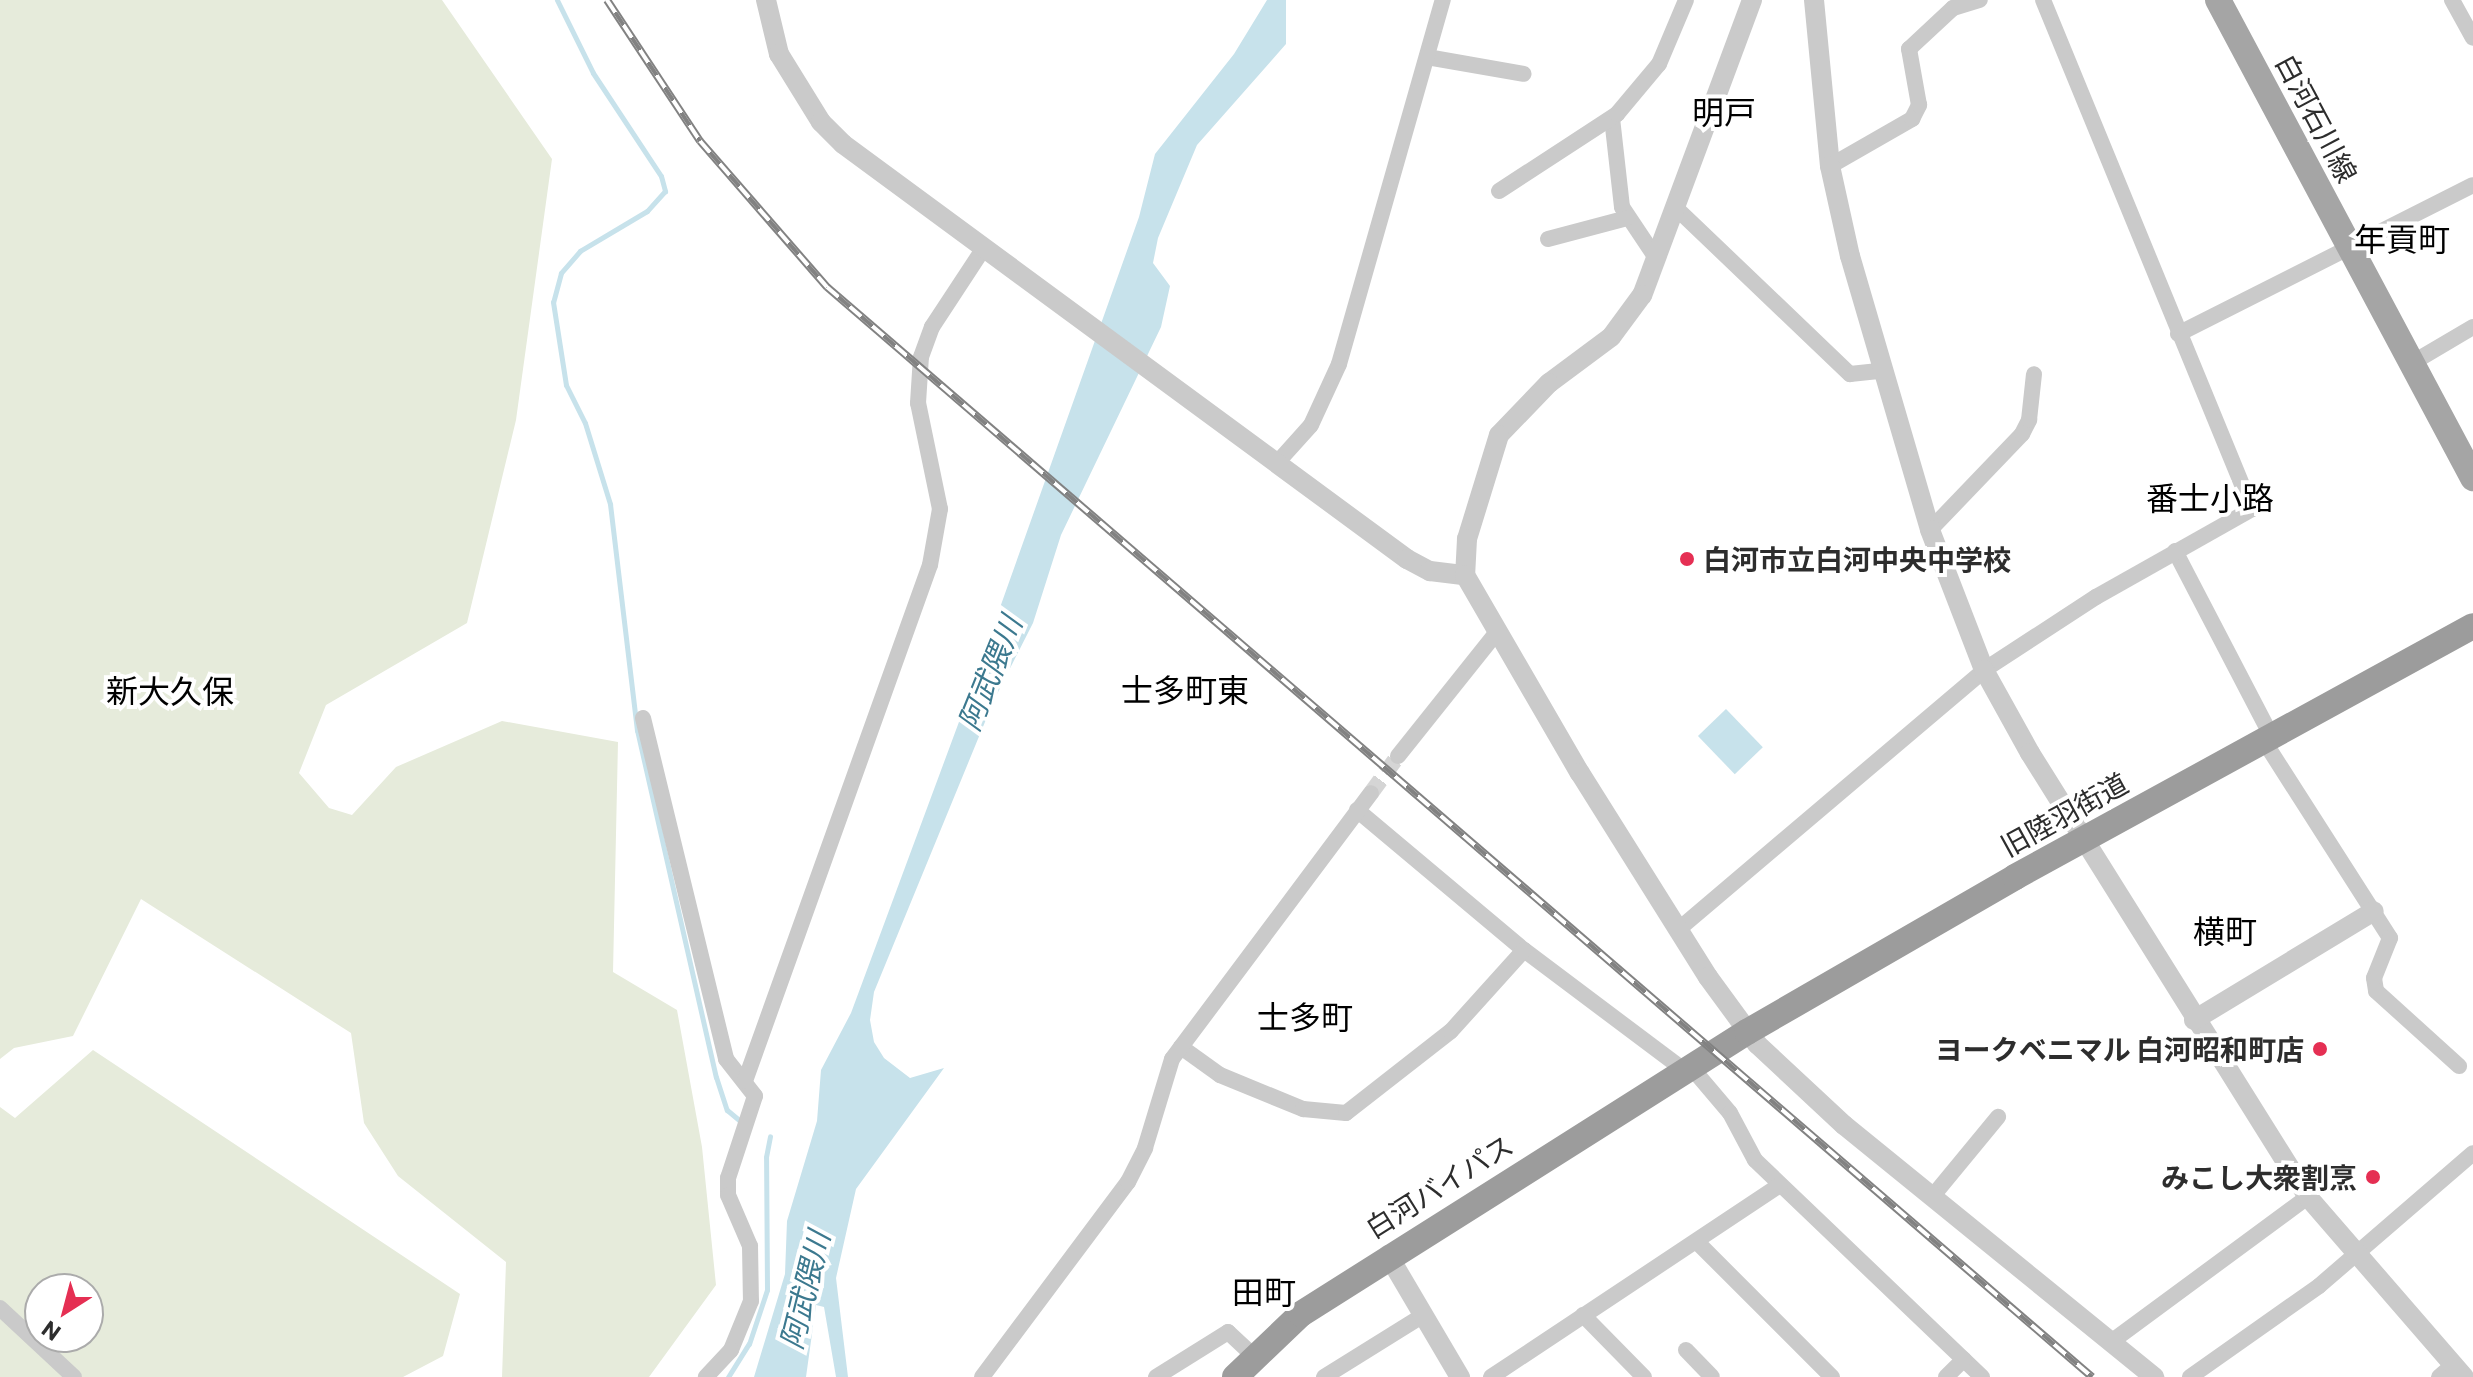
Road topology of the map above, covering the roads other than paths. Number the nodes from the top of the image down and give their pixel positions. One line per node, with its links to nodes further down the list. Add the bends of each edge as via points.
1 (766, 0): 22 (street, via 779,54 821,122)
2 (1443, 0): 12 (street)
3 (1686, 0): 14 (street, via 1659,64)
4 (1752, 0): 18 (street)
5 (1814, 0): 15 (street)
6 (1980, 0): 10 (street)
7 (2043, 0): 25 (street)
8 (2452, 0): 11 (street)
9 (2227, 3): 21 (main road, 白河石川線)
10 (1947, 6): 15 (street, via 1907,54 1919,105 1912,119)
11 (2473, 38)
12 (1427, 57): 13 (street); 29 (street, via 1339,364 1311,425)
13 (1524, 74)
14 (1612, 118): 17 (street); 19 (street)
15 (1830, 166): 27 (street)
16 (2473, 185): 21 (street)
17 (1499, 191)
18 (1675, 207): 23 (street); 27 (street, via 1850,374)
19 (1627, 218): 20 (street); 23 (street)
20 (1548, 239)
21 (2353, 249): 25 (street); 26 (main road, 白河石川線)
22 (982, 251): 29 (street); 51 (street, via 932,327 921,357 918,403 940,509 930,565)
23 (1656, 258): 33 (street, via 1642,295 1611,337 1541,391 1499,435 1467,539)
24 (2473, 327): 26 (street)
25 (2178, 334): 32 (street, via 2253,505)
26 (2412, 363): 30 (main road, 白河石川線)
27 (1881, 371): 31 (street)
28 (2034, 374): 31 (street, via 2029,420 2022,434)
29 (1276, 464): 33 (street, via 1407,559 1430,571)
30 (2473, 478)
31 (1930, 530): 36 (street)
32 (2175, 551): 36 (street); 38 (street)
33 (1465, 575): 35 (street)
34 (2473, 626): 38 (highway, 旧陸羽街道)
35 (1497, 632): 39 (street); 44 (street)
36 (1984, 670): 42 (street); 44 (street)
37 (643, 718): 51 (street, via 716,1026 726,1059)
38 (2268, 739): 42 (highway, 旧陸羽街道); 43 (street)
39 (1398, 756)
40 (1371, 793): 41 (street)
41 (1357, 810): 45 (street); 48 (street)
42 (2084, 839): 46 (street); 47 (highway, 旧陸羽街道)
43 (2374, 911): 46 (street); 49 (street, via 2390,946 2374,978 2376,991)
44 (1679, 929): 47 (street)
45 (1524, 950): 48 (street, via 1451,1031 1346,1113 1303,1109 1220,1075); 50 (street)
46 (2194, 1020): 56 (street)
47 (1747, 1032): 50 (highway, 旧陸羽街道); 55 (street, via 1791,1080)
48 (1181, 1047): 70 (street, via 1128,1182)
49 (2459, 1066)
50 (1688, 1069): 54 (street, via 1730,1113 1755,1160); 59 (highway, 白河バイパス)
51 (745, 1081): 69 (street, via 755,1096 754,1105 728,1178 728,1195 750,1246 751,1301 731,1350)
52 (1998, 1117): 55 (street)
53 (2473, 1153): 58 (street)
54 (1780, 1185): 57 (street); 66 (street)
55 (1932, 1197): 63 (street)
56 (2308, 1197): 58 (street); 63 (street)
57 (1697, 1242): 61 (street); 78 (street)
58 (2356, 1253): 67 (street); 82 (street, via 2319,1286)
59 (1388, 1255): 62 (street); 65 (highway, 白河バイパス, via 1301,1314)
60 (0, 1308): 68 (street)
61 (1583, 1315): 75 (street); 76 (street)
62 (1422, 1316): 73 (street); 74 (street)
63 (2111, 1342): 81 (street)
64 (1686, 1350): 77 (street)
65 (1254, 1356): 71 (street, via 1228,1332); 72 (highway, 白河バイパス)
66 (1964, 1359): 79 (street); 80 (street)
67 (2452, 1373)
68 (74, 1377)
69 (706, 1377)
70 (982, 1377)
71 (1156, 1377)
72 (1235, 1377)
73 (1324, 1377)
74 (1460, 1377)
75 (1491, 1377)
76 (1644, 1377)
77 (1712, 1377)
78 (1832, 1377)
79 (1946, 1377)
80 (1982, 1377)
81 (2154, 1377)
82 (2190, 1377)

